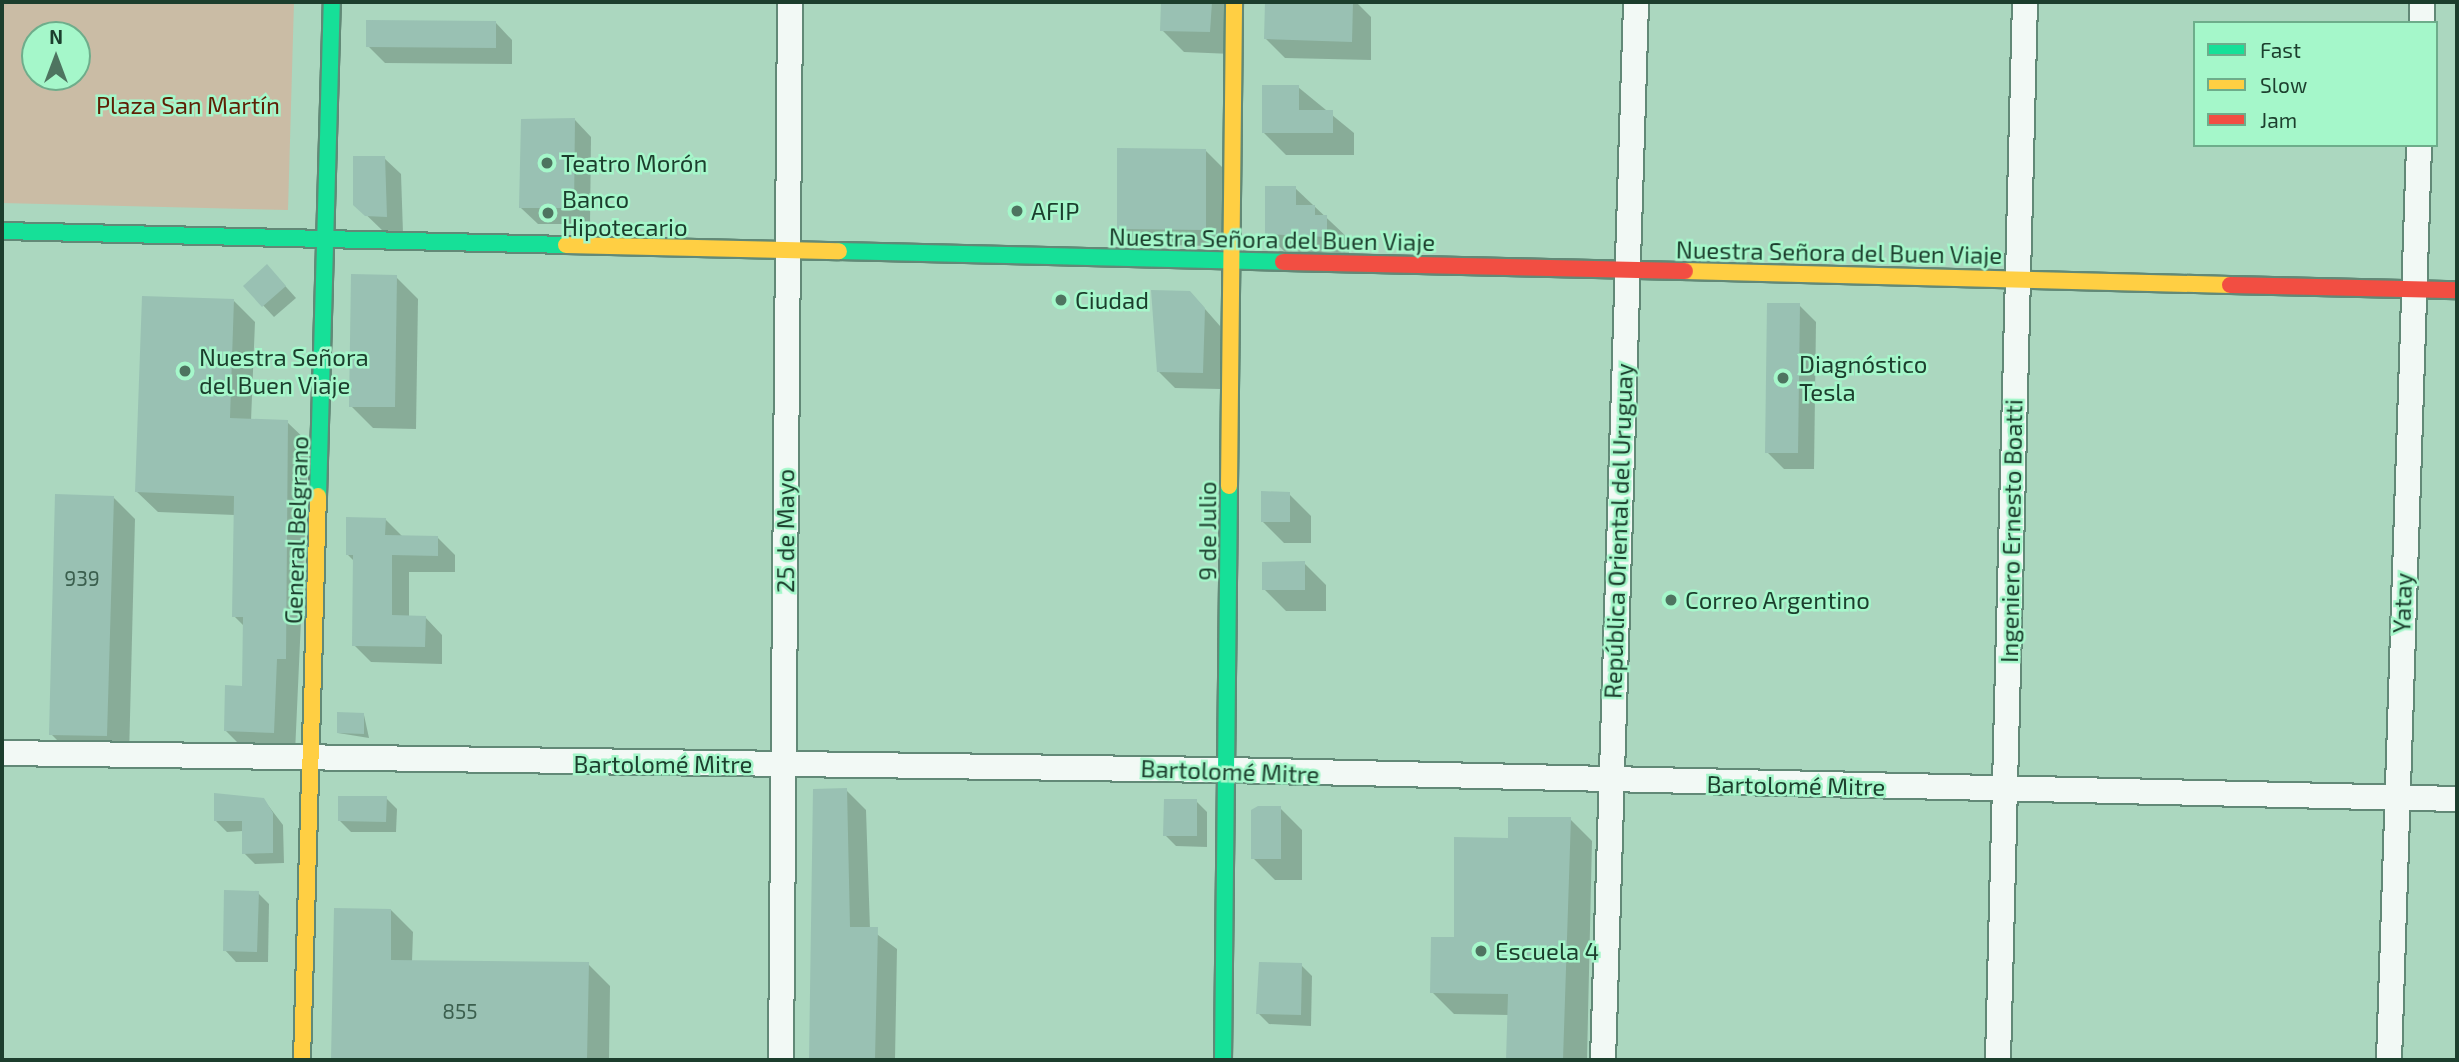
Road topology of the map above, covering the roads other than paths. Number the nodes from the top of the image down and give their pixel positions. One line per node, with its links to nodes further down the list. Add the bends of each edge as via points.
1 (332, 2): 10 (street, General Belgrano)
2 (790, 2): 11 (street, 25 de Mayo)
3 (1234, 2): 12 (street, 9 de Julio)
4 (1636, 2): 13 (street, República Oriental del Uruguay)
5 (2025, 2): 14 (street, Ingeniero Ernesto Boatti)
6 (2422, 2): 7 (street)
7 (2422, 21)
8 (2419, 147): 15 (street, Yatay)
9 (2, 231): 10 (street, Nuestra Señora del Buen Viaje)
10 (328, 239): 11 (street, Nuestra Señora del Buen Viaje); 18 (street, General Belgrano)
11 (785, 248): 12 (street, Nuestra Señora del Buen Viaje); 19 (street, 25 de Mayo)
12 (1231, 261): 13 (street, Nuestra Señora del Buen Viaje); 20 (street, 9 de Julio)
13 (1626, 270): 14 (street, Nuestra Señora del Buen Viaje); 21 (street, República Oriental del Uruguay)
14 (2017, 279): 15 (street, Nuestra Señora del Buen Viaje); 22 (street, Ingeniero Ernesto Boatti)
15 (2415, 289): 16 (street, Nuestra Señora del Buen Viaje); 23 (street, Yatay)
16 (2457, 290)
17 (2, 753): 18 (street, Bartolomé Mitre)
18 (312, 761): 19 (street, Bartolomé Mitre); 25 (street, General Belgrano)
19 (784, 765): 20 (street, Bartolomé Mitre); 26 (street, 25 de Mayo)
20 (1227, 770): 21 (street, Bartolomé Mitre); 27 (street, 9 de Julio)
21 (1611, 782): 22 (street, Bartolomé Mitre); 28 (street, República Oriental del Uruguay)
22 (2004, 787): 23 (street, Bartolomé Mitre); 29 (street, Ingeniero Ernesto Boatti)
23 (2394, 797): 24 (street, Bartolomé Mitre); 30 (street, Yatay)
24 (2457, 799)
25 (302, 1060)
26 (781, 1060)
27 (1223, 1060)
28 (1603, 1060)
29 (1998, 1060)
30 (2389, 1060)

